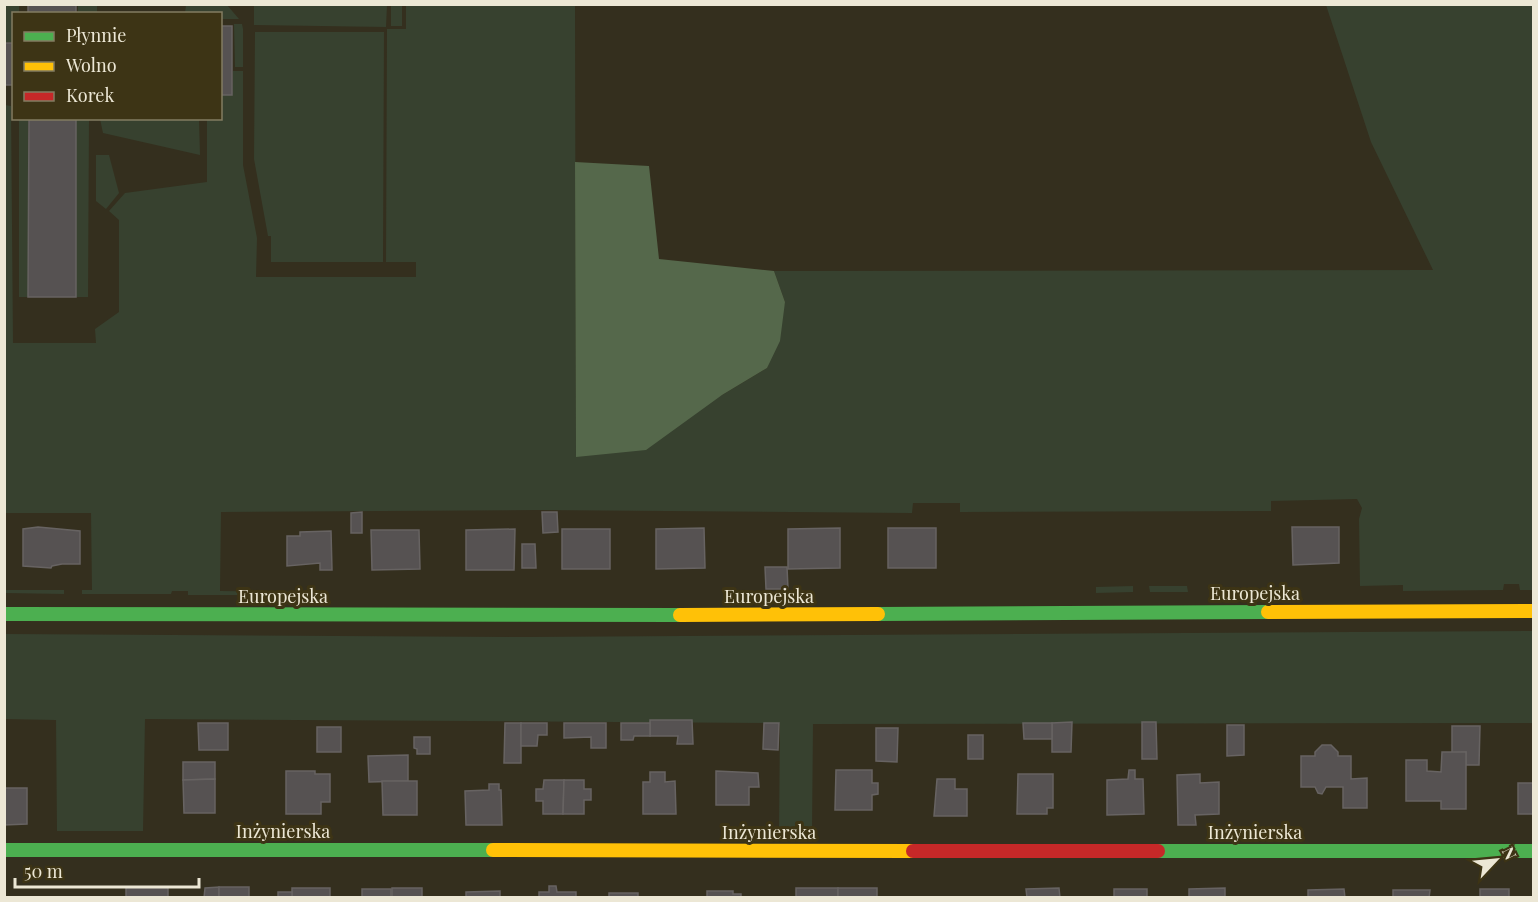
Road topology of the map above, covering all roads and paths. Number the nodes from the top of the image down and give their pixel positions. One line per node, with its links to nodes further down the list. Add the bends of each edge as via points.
1 (1533, 611): 2 (street, Europejska)
2 (4, 614)
3 (4, 850): 4 (street, Inżynierska)
4 (1533, 851)

